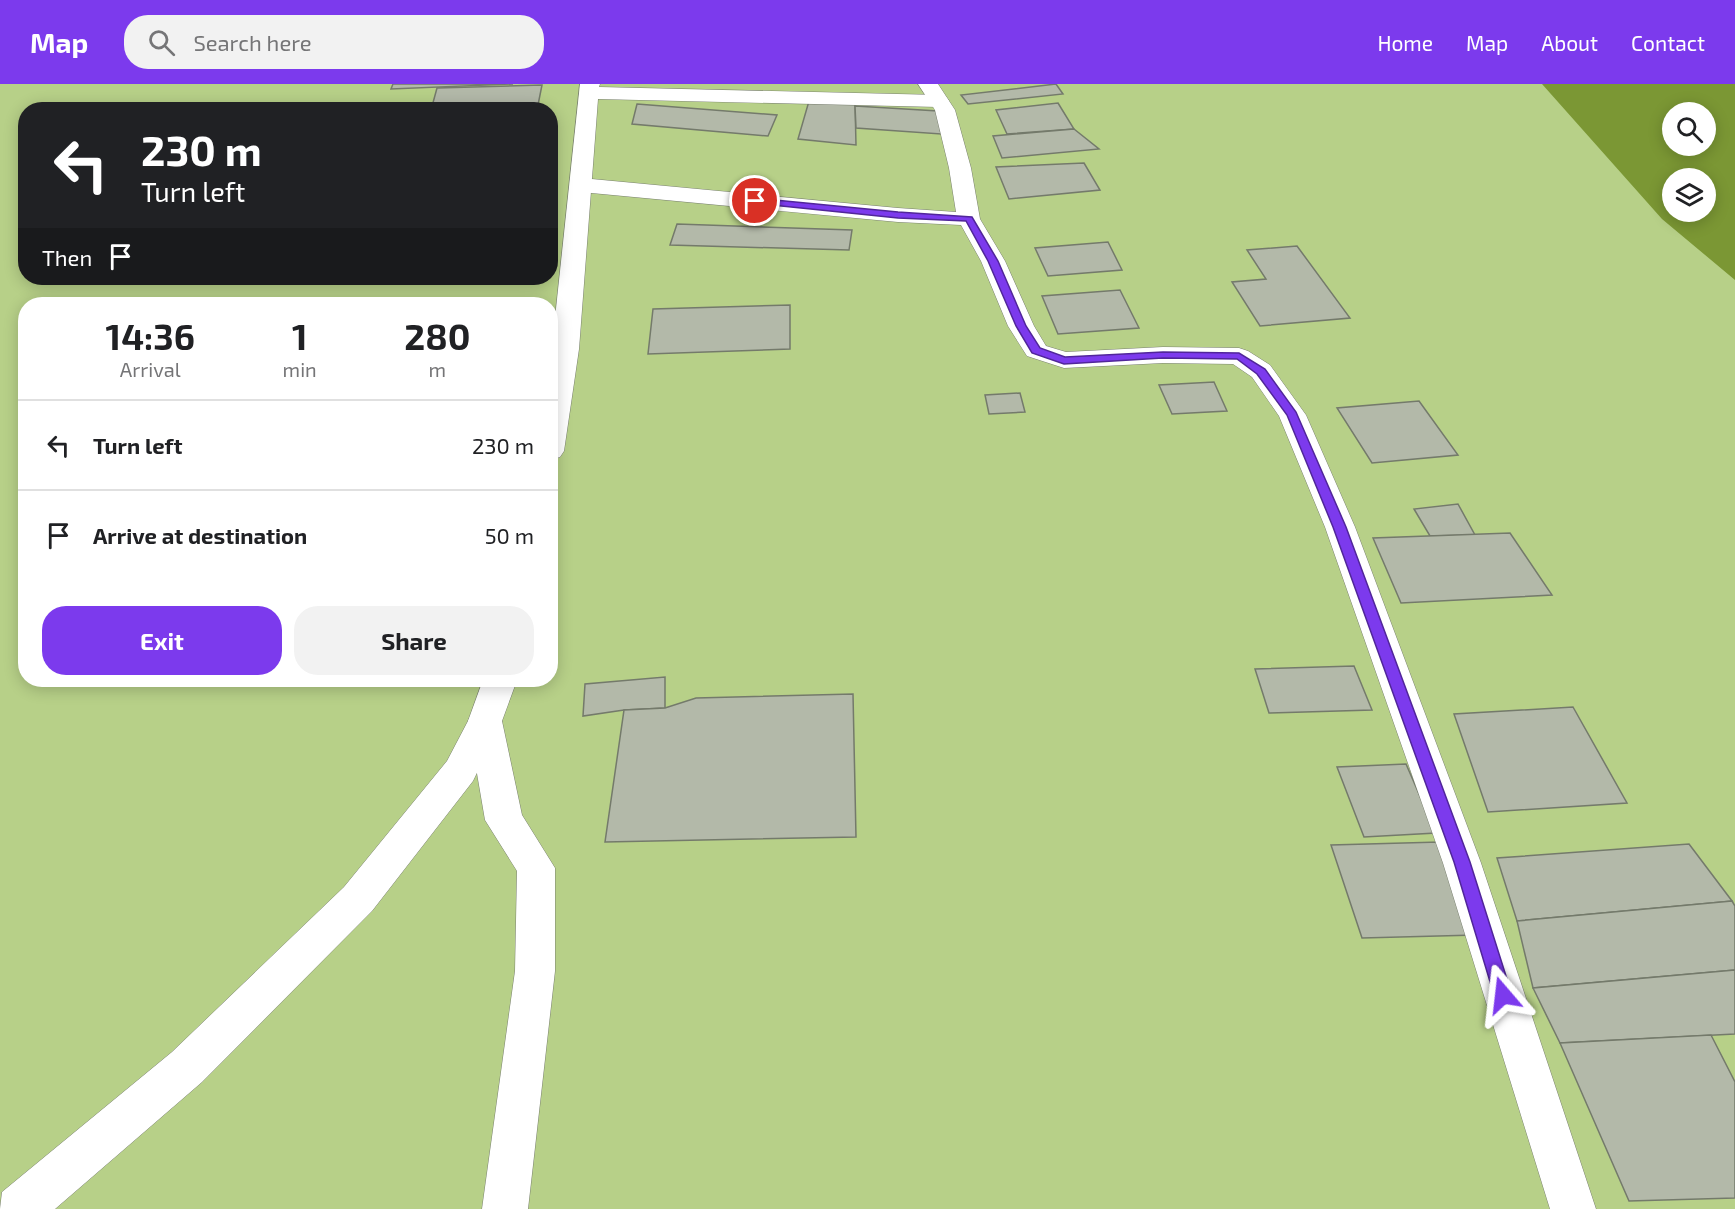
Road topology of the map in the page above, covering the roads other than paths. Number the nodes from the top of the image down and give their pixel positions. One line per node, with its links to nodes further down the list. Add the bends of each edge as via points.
1 (590, 88): 2 (street); 3 (street)
2 (934, 93): 4 (street, via 945,110)
3 (581, 184): 4 (street); 5 (street)
4 (969, 219): 10 (street, via 1036,351 1064,360 1239,356 1261,371 1292,415 1340,527 1462,862)
5 (558, 400)
6 (497, 687): 7 (street)
7 (485, 721): 8 (street, via 460,771 358,899 187,1067); 9 (street, via 504,820 536,868 535,970)
8 (19, 1209)
9 (505, 1209)
10 (1573, 1209)

